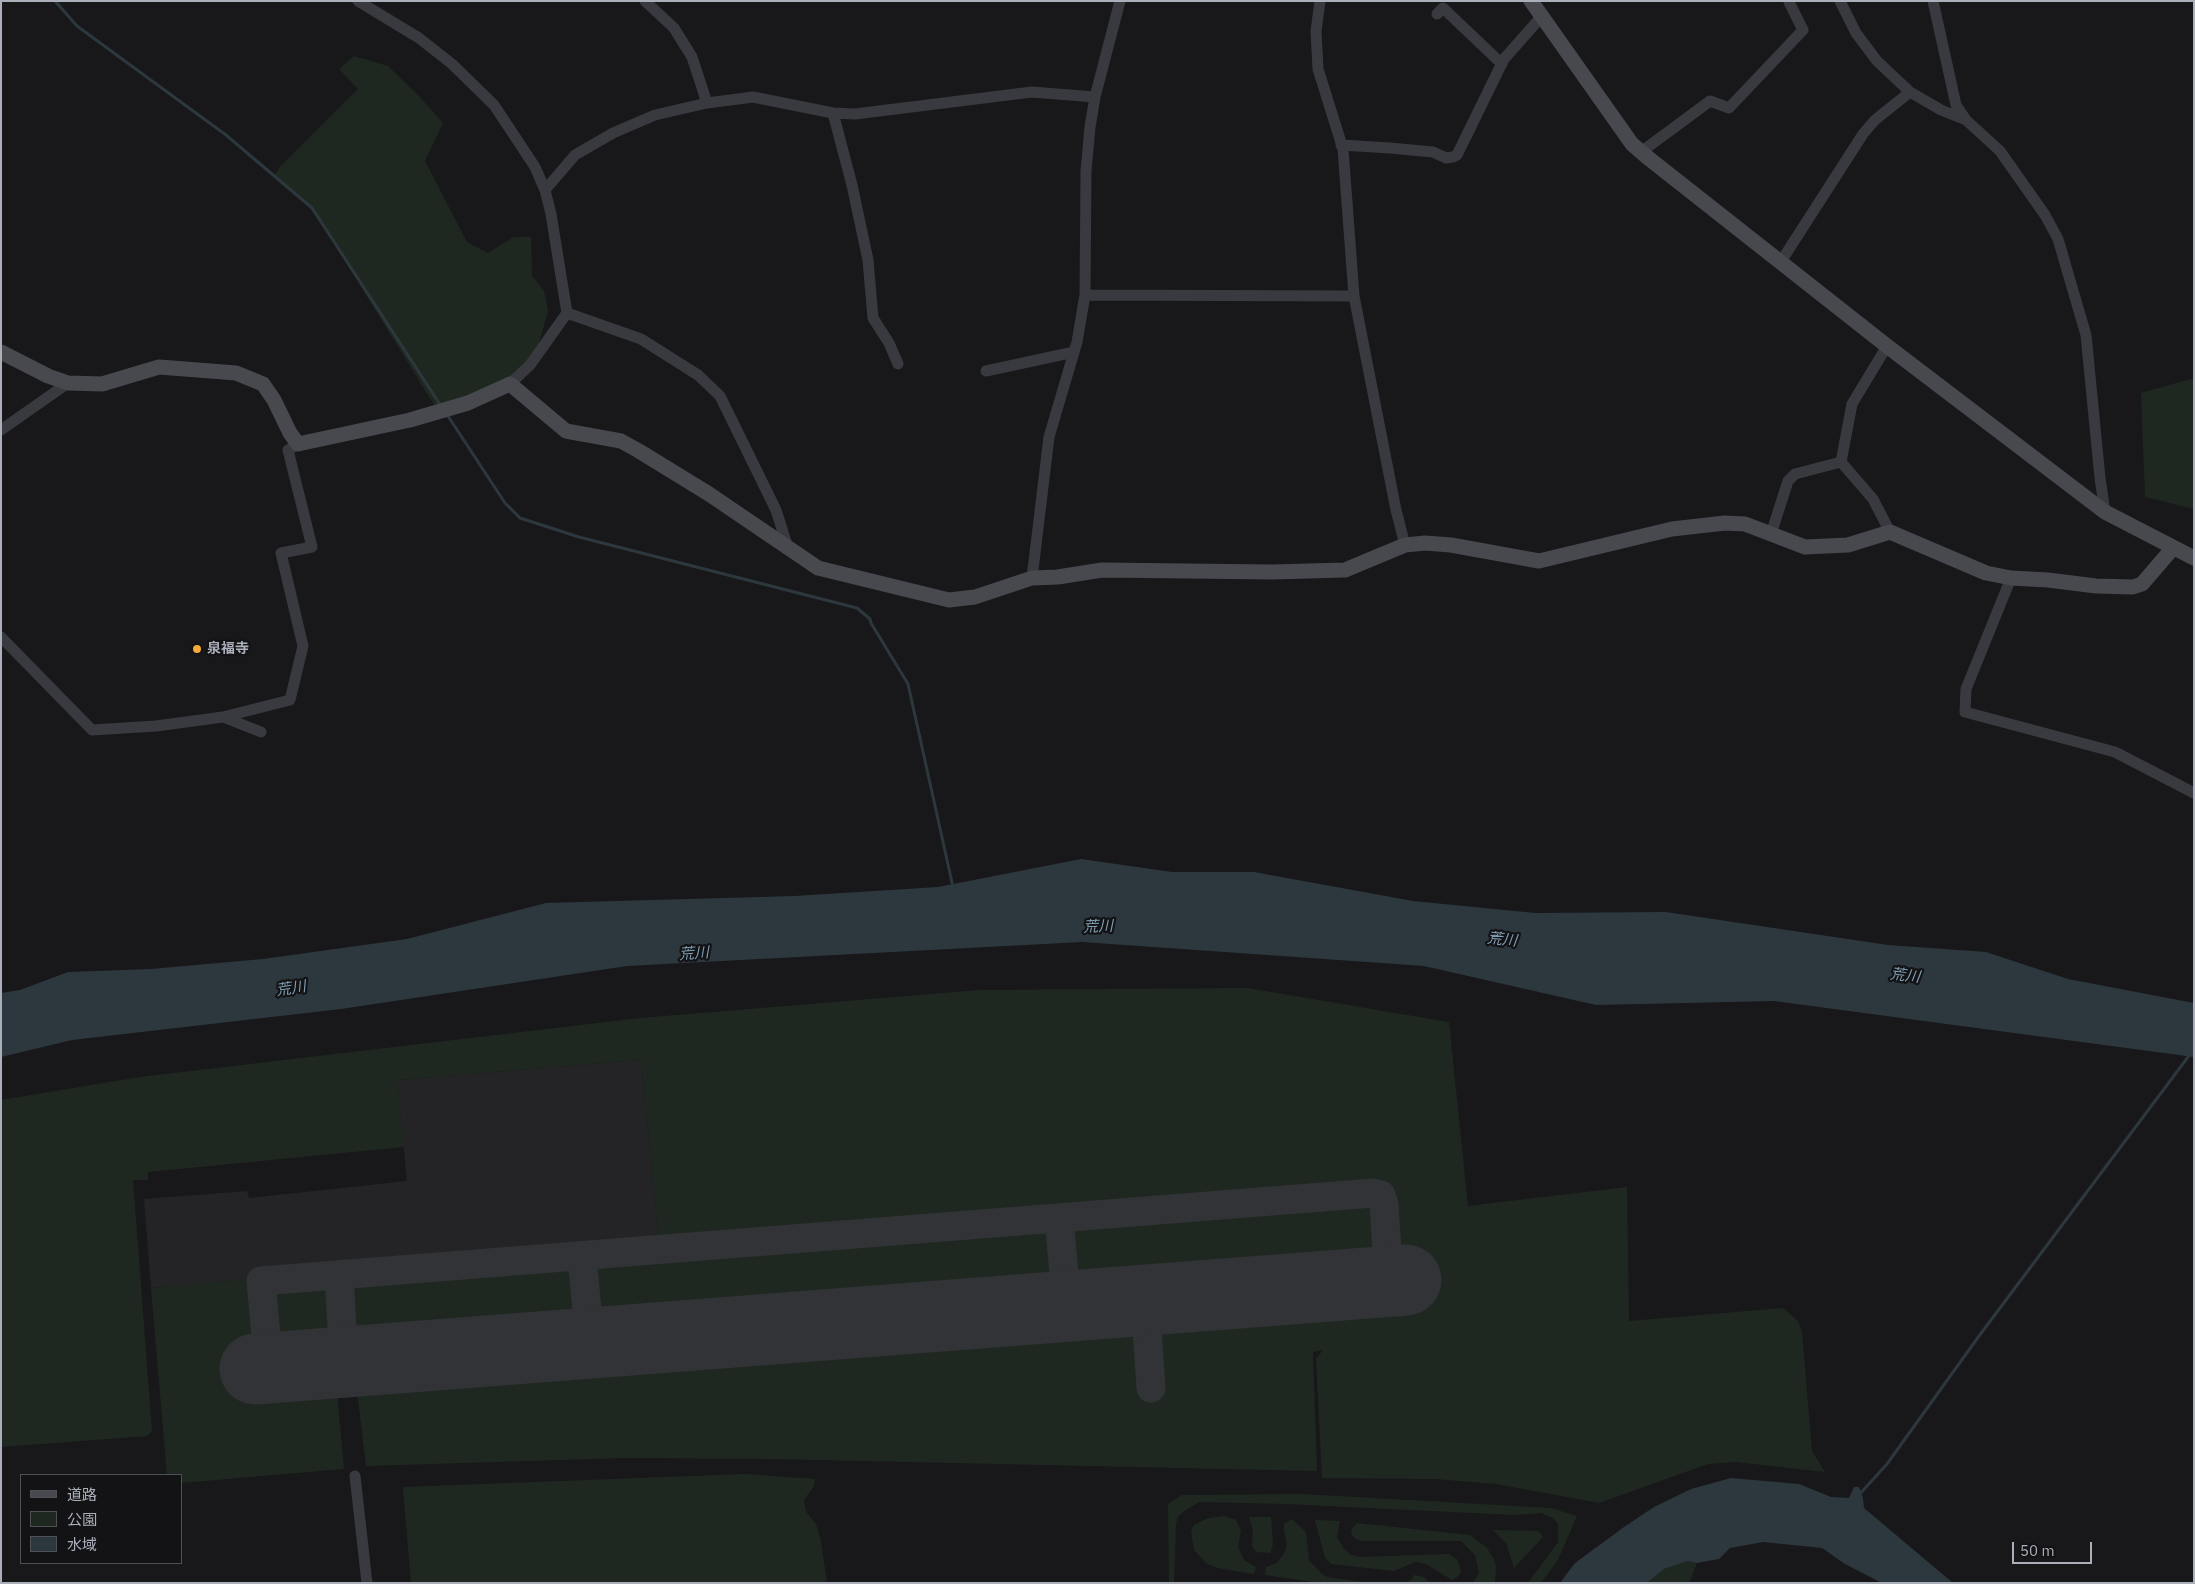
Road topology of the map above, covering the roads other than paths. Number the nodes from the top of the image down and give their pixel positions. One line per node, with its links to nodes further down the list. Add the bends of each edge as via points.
1 (358, 1): 19 (street, via 419,38 452,64 494,105 535,167)
2 (645, 1): 14 (street, via 674,28 692,57)
3 (1120, 1): 13 (street)
4 (1320, 1): 17 (street, via 1316,31 1318,69)
5 (1532, 1): 10 (street)
6 (1790, 1): 18 (street, via 1804,30 1729,108 1710,101)
7 (1840, 1): 12 (street, via 1856,33 1877,61)
8 (1933, 1): 16 (street, via 1956,105)
9 (1436, 14): 11 (street, via 1443,8)
10 (1542, 16): 11 (street); 18 (street, via 1632,144)
11 (1502, 64): 17 (street, via 1457,155 1446,158 1433,152)
12 (1910, 92): 16 (street); 20 (street, via 1863,134)
13 (1095, 98): 15 (street, via 1032,92 855,114); 21 (street, via 1086,171)
14 (707, 103): 15 (street, via 753,97); 19 (street, via 656,115 612,132 575,155)
15 (833, 113): 27 (street, via 868,260 873,318 890,343)
16 (1966, 120): 34 (street, via 2000,151 2058,239 2086,335)
17 (1342, 145): 22 (street)
18 (1641, 152): 20 (street)
19 (545, 190): 23 (street)
20 (1780, 262): 24 (street)
21 (1085, 295): 22 (street); 26 (street)
22 (1354, 296): 37 (street)
23 (568, 313): 30 (street, via 530,365); 38 (street, via 641,339 698,375 720,396 776,510)
24 (1887, 346): 33 (street, via 1852,404); 34 (street)
25 (1, 352): 29 (street)
26 (1074, 352): 28 (street); 41 (street, via 1049,437)
27 (898, 364)
28 (986, 371)
29 (68, 383): 31 (street); 32 (street, via 102,384 159,367 236,373 263,384)
30 (510, 384): 32 (street, via 468,403 410,420); 38 (street, via 566,431 620,441 709,494)
31 (1, 430)
32 (298, 444): 44 (street, via 288,450 312,547 281,553 303,646 290,700)
33 (1841, 462): 35 (street, via 1873,499); 36 (street, via 1795,474 1788,481)
34 (2105, 512): 39 (street)
35 (1890, 532): 36 (street, via 1848,544 1805,547); 42 (street, via 1986,572)
36 (1771, 534): 37 (street, via 1745,524 1672,529 1539,561 1451,545)
37 (1405, 545): 41 (street, via 1345,570 1102,570)
38 (788, 548): 41 (street, via 818,568 949,600 975,597)
39 (2173, 548): 40 (street); 42 (street, via 2142,584 2133,587)
40 (2194, 558)
41 (1032, 578)
42 (2011, 578): 46 (street, via 1966,688 1965,712 2115,752)
43 (1, 637): 44 (street, via 92,730)
44 (223, 717): 45 (street)
45 (261, 732)
46 (2194, 793)
47 (356, 1476): 48 (street)
48 (367, 1583)

